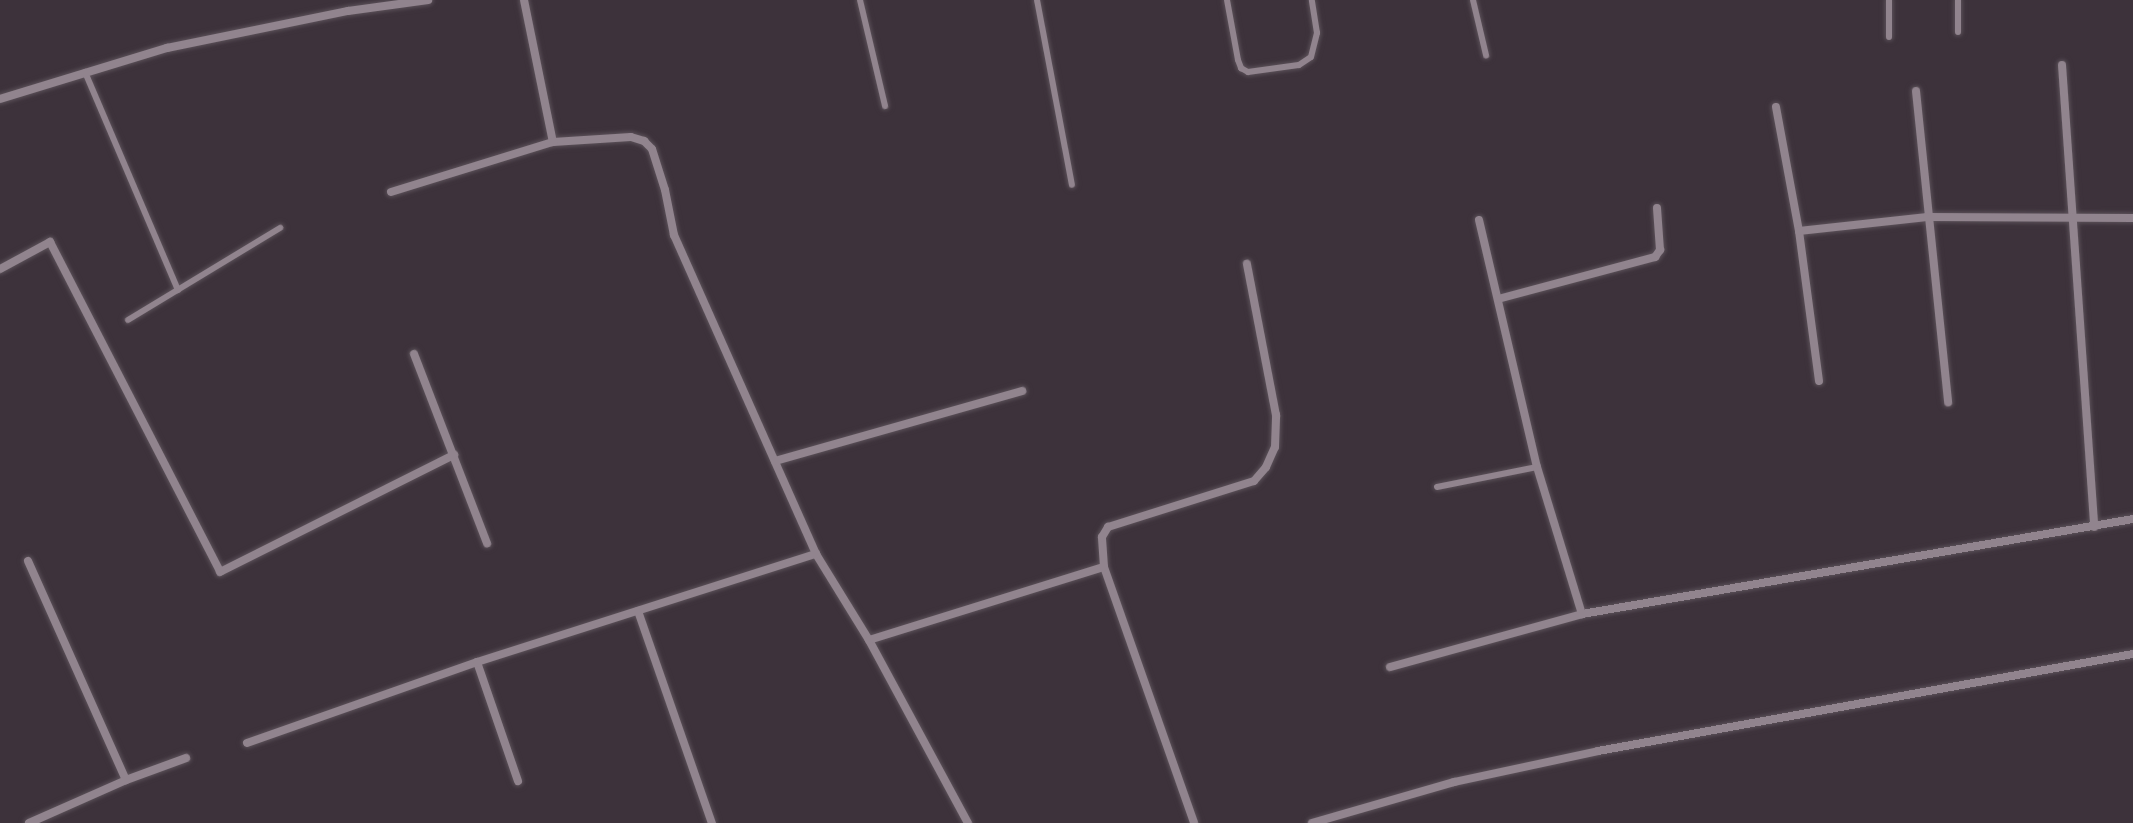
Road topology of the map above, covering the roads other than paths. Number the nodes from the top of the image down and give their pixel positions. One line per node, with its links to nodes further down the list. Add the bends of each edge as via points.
1 (346, 0): 11 (street)
2 (428, 0): 11 (street)
3 (524, 0): 21 (street)
4 (860, 0): 19 (lane)
5 (1037, 0): 22 (lane)
6 (1227, 0): 7 (lane, via 1238,60 1248,72 1299,65 1311,57 1317,33)
7 (1312, 0)
8 (1473, 0): 14 (lane)
9 (1889, 0): 13 (lane)
10 (1958, 0): 12 (lane)
11 (348, 11): 16 (street, via 167,48)
12 (1958, 32)
13 (1889, 37)
14 (1486, 55)
15 (2062, 65): 26 (street)
16 (85, 71): 18 (street); 33 (lane)
17 (1916, 91): 25 (street)
18 (0, 99)
19 (885, 106)
20 (1776, 107): 30 (street)
21 (553, 142): 23 (street); 41 (street, via 631,137 652,149 674,235)
22 (1072, 185)
23 (391, 192)
24 (1657, 208): 34 (street, via 1660,250 1655,257)
25 (1927, 217): 26 (street); 30 (street); 39 (street)
26 (2073, 217): 27 (street); 45 (street)
27 (2133, 218)
28 (1479, 220): 34 (street)
29 (280, 228): 33 (lane)
30 (1799, 231): 37 (street)
31 (1247, 264): 49 (street, via 1276,415 1275,447 1266,467 1254,481 1108,527 1102,537)
32 (0, 269): 40 (street, via 50,242 220,572)
33 (178, 290): 35 (lane)
34 (1498, 299): 42 (street)
35 (128, 320)
36 (414, 354): 40 (street)
37 (1819, 381)
38 (1022, 391): 41 (street)
39 (1948, 402)
40 (454, 455): 46 (street)
41 (775, 461): 47 (street)
42 (1537, 467): 43 (lane); 51 (street)
43 (1437, 487)
44 (2133, 519): 45 (street)
45 (2094, 527): 51 (street)
46 (487, 543)
47 (816, 554): 50 (street); 52 (street)
48 (28, 561): 58 (street)
49 (1104, 567): 52 (street); 63 (street)
50 (638, 611): 54 (street); 61 (street)
51 (1582, 614): 55 (street)
52 (869, 640): 62 (street)
53 (2133, 654): 64 (street, via 1584,754 1454,782)
54 (477, 662): 56 (street); 59 (street)
55 (1390, 667)
56 (247, 743)
57 (186, 758): 58 (street)
58 (126, 780): 60 (street)
59 (518, 781)
60 (29, 823)
61 (712, 823)
62 (968, 823)
63 (1194, 823)
64 (1312, 823)

